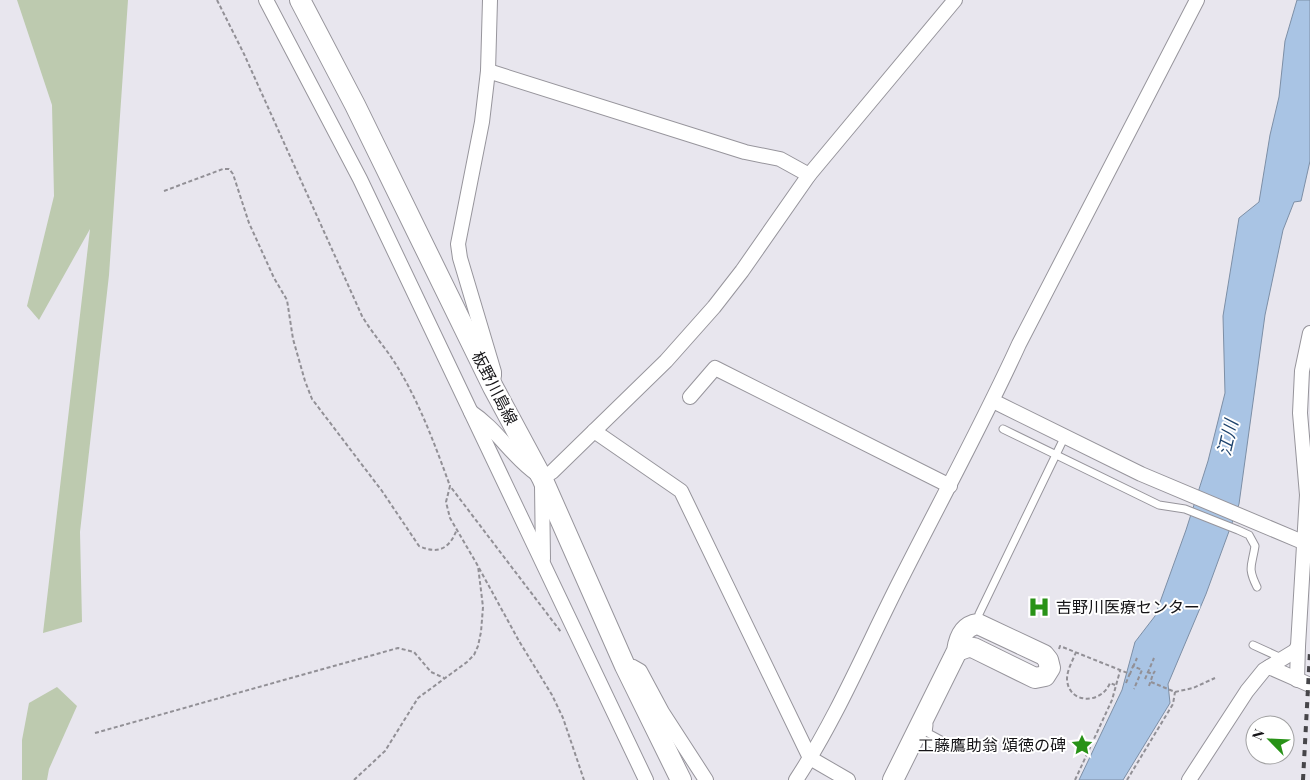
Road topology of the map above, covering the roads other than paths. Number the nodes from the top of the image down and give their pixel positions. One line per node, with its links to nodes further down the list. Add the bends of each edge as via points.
1 (266, 0): 12 (street, via 360,179)
2 (300, 0): 9 (main road, 板野川島線)
3 (490, 0): 6 (street)
4 (956, 0): 7 (street)
5 (1197, 0): 11 (street, via 1019,344)
6 (488, 71): 7 (street, via 745,152 780,159); 9 (street, via 482,122 458,244 494,372)
7 (809, 175): 14 (street, via 714,307 666,361)
8 (1310, 333): 19 (street, via 1302,371 1300,414 1307,495)
9 (493, 387): 17 (main road, 板野川島線)
10 (690, 397): 18 (street, via 715,368)
11 (993, 401): 15 (street); 18 (street)
12 (469, 411): 17 (street, via 485,422 525,466); 20 (street)
13 (1003, 429): 16 (lane)
14 (594, 431): 17 (street); 33 (street, via 681,491)
15 (1065, 436): 16 (lane); 19 (street, via 1185,494)
16 (1056, 455): 21 (lane, via 1160,505 1185,509 1249,535 1256,546 1250,574); 22 (lane, via 979,614)
17 (542, 478): 20 (street); 27 (main road, 板野川島線)
18 (950, 486): 33 (street)
19 (1305, 543): 24 (street)
20 (543, 564): 34 (street)
21 (1257, 587)
22 (978, 624): 25 (main road, via 965,629 958,643); 25 (main road, via 1044,655 1050,664 1049,671 1045,676 1035,678 974,648)
23 (1253, 645): 26 (lane)
24 (1298, 646): 26 (street); 29 (street)
25 (961, 649): 30 (lane); 32 (main road)
26 (1281, 660): 28 (street)
27 (625, 666): 35 (main road, 板野川島線); 36 (street, via 640,671)
28 (1269, 668): 29 (street); 40 (street, via 1247,691)
29 (1303, 682)
30 (936, 711)
31 (932, 720): 32 (lane, via 928,733 940,744)
32 (914, 736): 39 (main road)
33 (810, 758): 37 (street); 38 (street)
34 (646, 780)
35 (681, 780)
36 (706, 780)
37 (796, 780)
38 (848, 780)
39 (893, 780)
40 (1190, 780)

